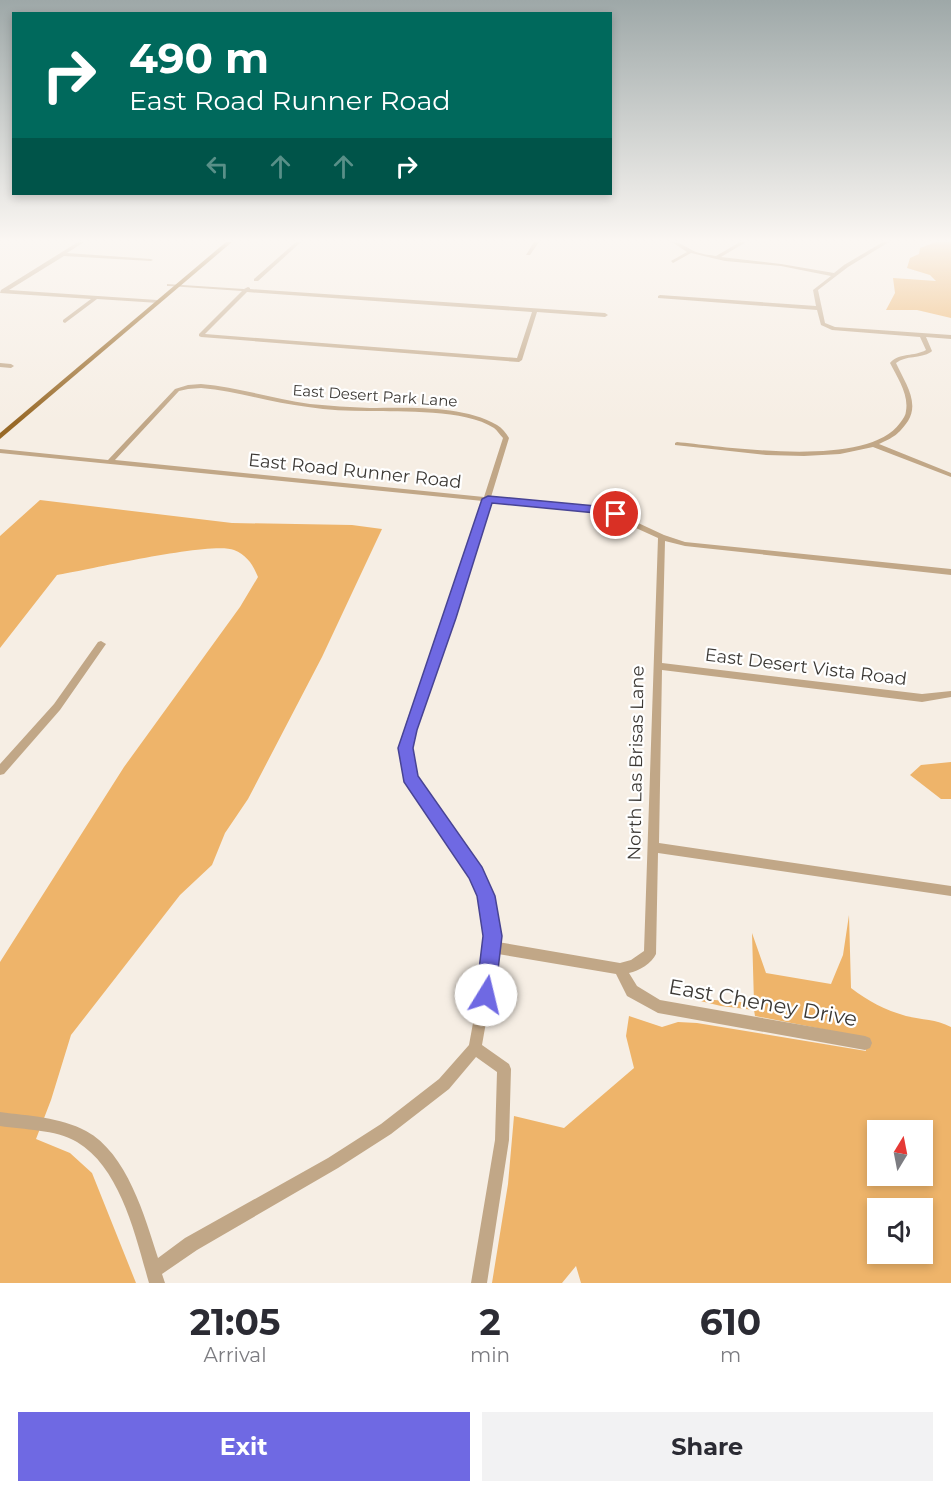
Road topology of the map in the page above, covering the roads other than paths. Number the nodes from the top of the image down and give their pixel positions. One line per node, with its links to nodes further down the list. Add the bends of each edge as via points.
1 (90, 302): 10 (street)
2 (153, 302): 15 (main road)
3 (234, 302): 8 (street, via 201,335 519,360)
4 (418, 302): 8 (street)
5 (730, 302): 7 (street)
6 (816, 302): 7 (street)
7 (817, 308): 11 (street, via 826,326)
8 (535, 310): 9 (street)
9 (605, 315)
10 (65, 321)
11 (923, 336): 12 (street); 17 (street, via 929,351 925,355 898,358 892,363 909,400 910,414 898,431)
12 (951, 337)
13 (0, 365): 14 (street)
14 (11, 366)
15 (1, 433)
16 (677, 444): 17 (street, via 796,454 838,453)
17 (874, 445): 20 (street)
18 (0, 451): 19 (street, East Road Runner Road)
19 (110, 462): 21 (street, East Road Runner Road); 21 (street, East Desert Park Lane, via 177,390 237,391 327,408 450,413 494,425 506,438)
20 (951, 475)
21 (488, 499): 22 (street, East Road Runner Road, via 607,512); 30 (street, via 411,723 406,748 410,778 475,872 486,896)
22 (661, 539): 23 (street, East Road Runner Road); 25 (street, North Las Brisas Lane)
23 (951, 572)
24 (101, 644): 27 (street, via 57,706)
25 (657, 666): 26 (street, East Desert Vista Road, via 922,698); 28 (street, North Las Brisas Lane)
26 (951, 694)
27 (0, 771)
28 (653, 847): 29 (street); 31 (street, North Las Brisas Lane, via 650,954 634,966)
29 (951, 891)
30 (492, 948): 31 (street); 33 (street)
31 (620, 969): 32 (street, East Cheney Drive, via 632,991 658,1006)
32 (865, 1043)
33 (475, 1048): 35 (street, via 444,1084 386,1129 192,1244); 36 (street, via 504,1069 502,1140)
34 (0, 1119): 35 (street, via 68,1131 97,1148 132,1207)
35 (155, 1277)
36 (479, 1283)

